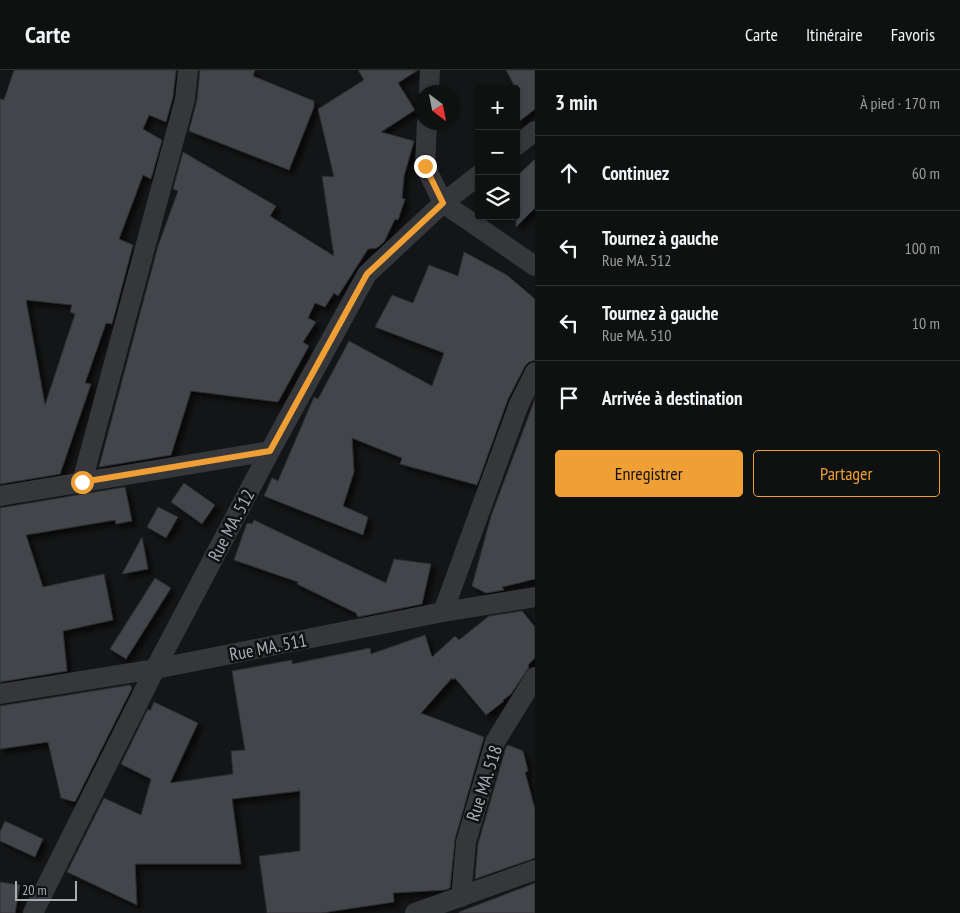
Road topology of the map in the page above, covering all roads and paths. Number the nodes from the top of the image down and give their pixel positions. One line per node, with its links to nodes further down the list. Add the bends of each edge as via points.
1 (188, 70): 12 (street, via 185,99)
2 (430, 70): 3 (street)
3 (429, 85)
4 (427, 130): 8 (street, via 425,166)
5 (535, 132): 6 (street)
6 (520, 143)
7 (475, 178): 8 (street, Rue MA. 512)
8 (443, 203): 9 (street); 11 (street, Rue MA. 512, via 367,274)
9 (535, 266)
10 (535, 372): 15 (street, via 519,404)
11 (270, 451): 12 (street); 16 (street, Rue MA. 512)
12 (82, 482): 13 (street)
13 (0, 496)
14 (535, 597): 15 (street, Rue MA. 511)
15 (443, 612): 16 (street, Rue MA. 511)
16 (155, 669): 18 (street, Rue MA. 511); 21 (street, Rue MA. 512)
17 (535, 677): 20 (street, Rue MA. 518, via 495,742 466,842)
18 (0, 694)
19 (535, 870): 20 (street)
20 (461, 897): 22 (street)
21 (33, 913)
22 (415, 913)

